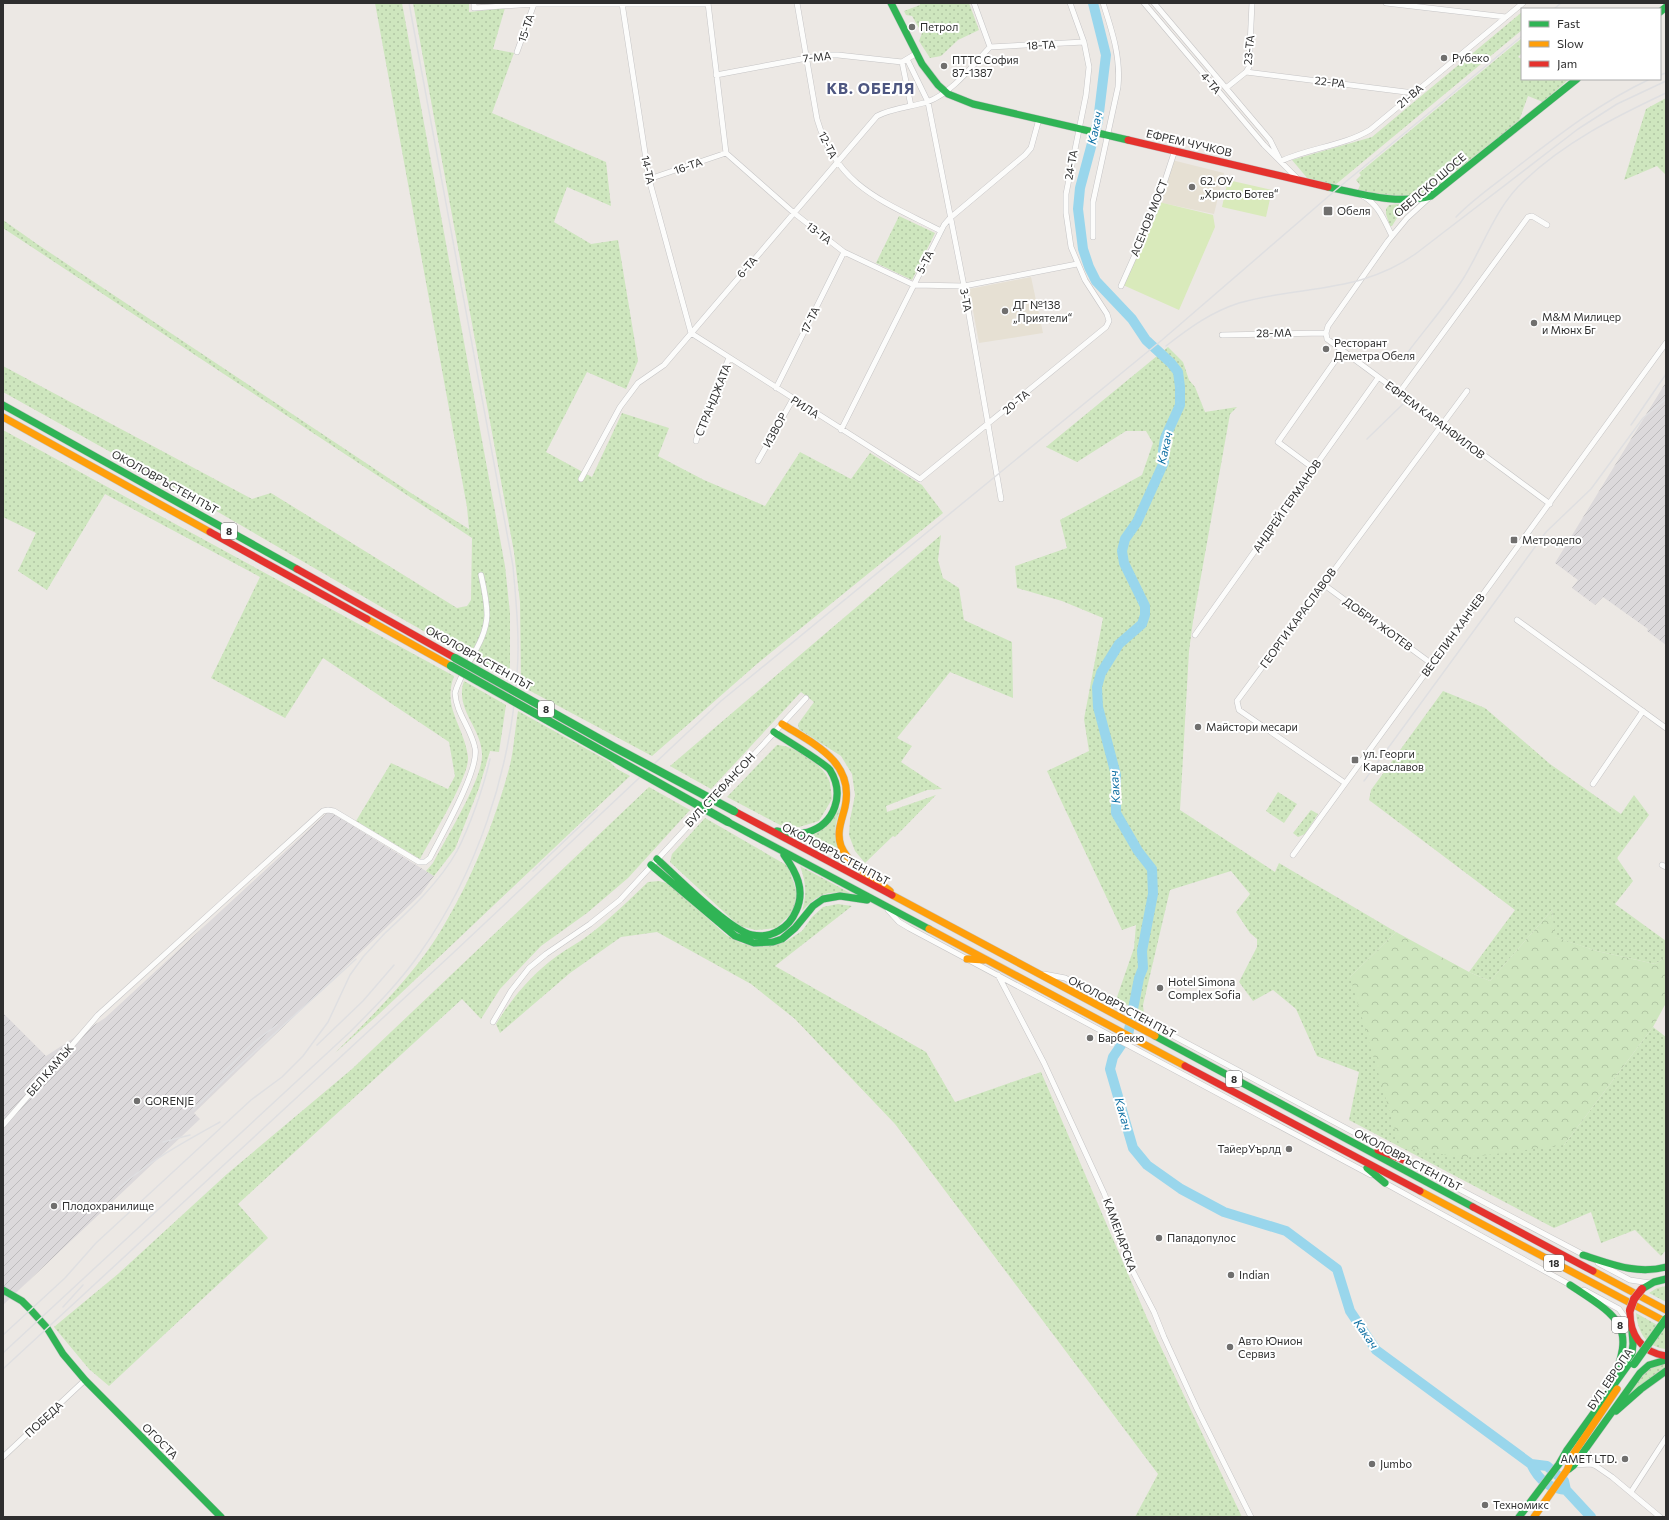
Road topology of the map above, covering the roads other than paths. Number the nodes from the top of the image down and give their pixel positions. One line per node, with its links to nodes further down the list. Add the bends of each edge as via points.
1 (474, 3): 12 (street, 15-ТА, via 474,8)
2 (797, 3): 20 (street, 12-ТА)
3 (891, 3): 19 (main road)
4 (974, 3): 17 (street)
5 (1070, 3): 16 (street, 24-ТА)
6 (1103, 3): 33 (street, via 1115,40 1120,72)
7 (1144, 3): 36 (street, 4-ТА, via 1264,146)
8 (1154, 3): 26 (street, 4-ТА)
9 (1252, 3): 23 (street, 23-ТА, via 1249,67)
10 (1386, 3): 15 (street)
11 (1523, 3): 15 (street, 21-ВА)
12 (534, 4): 13 (street, 15-ТА); 18 (street, 15-ТА)
13 (622, 4): 14 (street, 15-ТА); 38 (street, 14-ТА)
14 (708, 4): 24 (street)
15 (1506, 17): 28 (street, 21-ВА)
16 (1084, 42): 17 (street, 18-ТА); 32 (street, 24-ТА, via 1089,67)
17 (990, 47): 27 (street)
18 (517, 52)
19 (917, 53): 21 (street); 27 (main road, via 929,74)
20 (806, 58): 22 (street, 7-МА, via 838,55); 24 (street, 7-МА); 37 (street, 12-ТА, via 817,119)
21 (907, 59): 22 (street); 29 (street, 3-ТА)
22 (902, 62): 30 (street)
23 (1246, 72): 26 (street, 23-ТА); 28 (street, 22-РА)
24 (716, 75): 35 (street)
25 (1576, 80): 41 (main road, ОБЕЛСКО ШОСЕ)
26 (1226, 88): 36 (street, 4-ТА, via 1270,140)
27 (945, 92): 29 (street, 6-ТА); 31 (main road, ЕФРЕМ ЧУЧКОВ, via 973,104)
28 (1414, 92): 36 (street, 21-ВА, via 1364,133)
29 (928, 102): 30 (street, 6-ТА); 43 (street, 3-ТА)
30 (911, 106): 37 (street, 6-ТА, via 877,116)
31 (1039, 119): 32 (main road, ЕФРЕМ ЧУЧКОВ); 43 (street, 5-ТА, via 1031,148 1025,155)
32 (1081, 129): 33 (main road, ЕФРЕМ ЧУЧКОВ); 49 (street, 24-ТА, via 1066,194 1069,237)
33 (1104, 134): 34 (main road, ЕФРЕМ ЧУЧКОВ); 47 (street, via 1093,202)
34 (1175, 150): 39 (main road, ЕФРЕМ ЧУЧКОВ); 52 (street, АСЕНОВ МОСТ, via 1156,208)
35 (726, 153): 38 (street, 16-ТА); 42 (street, 13-ТА)
36 (1281, 161): 39 (street, 4-ТА)
37 (836, 163): 42 (street, 6-ТА); 45 (street, 12-ТА, via 862,188 878,199)
38 (649, 178): 54 (street, 14-ТА)
39 (1300, 181): 40 (main road, ЕФРЕМ ЧУЧКОВ)
40 (1360, 194): 41 (main road, ЕФРЕМ ЧУЧКОВ, via 1383,198 1420,199); 46 (street, via 1372,201 1379,210)
41 (1431, 196): 46 (street, ОБЕЛСКО ШОСЕ)
42 (794, 213): 48 (street, 13-ТА); 54 (street, 6-ТА)
43 (950, 218): 45 (street, 5-ТА); 51 (street, 3-ТА)
44 (1547, 225): 63 (street, via 1532,216 1528,217)
45 (941, 231): 50 (street, 5-ТА)
46 (1392, 236): 55 (street, ОБЕЛСКО ШОСЕ, via 1328,326)
47 (1093, 237)
48 (844, 252): 50 (street, 13-ТА); 61 (street, 17-ТА)
49 (1077, 264): 51 (street, 13-ТА); 53 (street, 24-ТА)
50 (914, 285): 51 (street, 13-ТА); 69 (street, 5-ТА)
51 (964, 286): 68 (street, 3-ТА)
52 (1121, 286)
53 (1109, 321): 68 (street, 20-ТА, via 1106,327)
54 (691, 333): 59 (street, РИЛА); 73 (street, 6-ТА, via 664,365 638,383 620,407)
55 (1326, 333): 56 (street, 28-МА); 58 (street, ЕФРЕМ КАРАНФИЛОВ, via 1327,339)
56 (1222, 335)
57 (1666, 343): 76 (street, ВЕСЕЛИН ХАНЧЕВ)
58 (1342, 352): 60 (street, ЕФРЕМ КАРАНФИЛОВ); 72 (street, via 1278,442)
59 (730, 358): 61 (street, РИЛА); 70 (street, СТРАНДЖАТА, via 702,421)
60 (1378, 378): 63 (street, ЕФРЕМ КАРАНФИЛОВ); 72 (street, АНДРЕЙ ГЕРМАНОВ)
61 (776, 388): 64 (street, РИЛА)
62 (1467, 391): 67 (street, ГЕОРГИ КАРАСЛАВОВ)
63 (1399, 393): 67 (street, ЕФРЕМ КАРАНФИЛОВ)
64 (793, 399): 69 (street, РИЛА); 71 (street, ИЗВОР)
65 (3, 405): 89 (main road, ОКОЛОВРЪСТЕН ПЪТ / 8, bridge, via 614,747)
66 (3, 417): 90 (main road, ОКОЛОВРЪСТЕН ПЪТ / 8, bridge)
67 (1442, 424): 76 (street, ЕФРЕМ КАРАНФИЛОВ); 78 (street, ГЕОРГИ КАРАСЛАВОВ)
68 (988, 425): 74 (street, 20-ТА); 75 (street, 3-ТА)
69 (841, 430): 74 (street, РИЛА)
70 (696, 441)
71 (758, 461)
72 (1313, 468): 80 (street, АНДРЕЙ ГЕРМАНОВ)
73 (581, 479)
74 (920, 479)
75 (1001, 499)
76 (1550, 504): 81 (street, ВЕСЕЛИН ХАНЧЕВ)
77 (481, 575): 101 (street, БЕЛ КАМЪК, via 486,605 486,626 455,693 456,703 472,737 476,758 474,768 430,858 425,862 419,862 334,811 323,811 98,1015)
78 (1323, 584): 81 (street, ДОБРИ ЖОТЕВ); 87 (street, ГЕОРГИ КАРАСЛАВОВ, via 1241,695 1237,707)
79 (1517, 620): 83 (street)
80 (1196, 634)
81 (1432, 664): 87 (street, ВЕСЕЛИН ХАНЧЕВ)
82 (806, 698): 84 (street, БУЛ. СТЕФАНСОН)
83 (1643, 711): 85 (street); 88 (street)
84 (782, 724): 86 (street, БУЛ. СТЕФАНСОН); 93 (main road, via 825,752 840,767 847,788 839,824 841,845 856,865)
85 (1666, 728)
86 (774, 732): 89 (main road, via 829,769 838,792 837,804 824,824 808,833 788,834); 92 (street, БУЛ. СТЕФАНСОН)
87 (1345, 783): 91 (street, ВЕСЕЛИН ХАНЧЕВ)
88 (1593, 784)
89 (759, 825): 93 (main road, ОКОЛОВРЪСТЕН ПЪТ / 8)
90 (753, 835): 92 (main road, via 784,855 793,864 801,887 801,901 796,915 786,927 771,934 754,935 742,932); 94 (main road, ОКОЛОВРЪСТЕН ПЪТ / 8)
91 (1293, 855)
92 (654, 862): 94 (main road, via 735,936 754,943 773,942 782,938 795,928 813,906 824,899 840,896); 99 (street, БУЛ. СТЕФАНСОН, via 620,900 529,968 511,991)
93 (900, 900): 98 (main road, ОКОЛОВРЪСТЕН ПЪТ / 8, via 1033,972)
94 (881, 905): 95 (street, via 899,922); 96 (main road, ОКОЛОВРЪСТЕН ПЪТ / 8)
95 (967, 959): 96 (main road); 97 (street)
96 (988, 960): 100 (main road, ОКОЛОВРЪСТЕН ПЪТ / 8)
97 (998, 976): 105 (street); 132 (street, КАМЕНАРСКА, via 1044,1063 1116,1220 1127,1250 1128,1262 1157,1317 1197,1409)
98 (1116, 1012): 102 (main road, ОКОЛОВРЪСТЕН ПЪТ / 8, via 1139,1029); 104 (street, via 1142,1020)
99 (493, 1022)
100 (1293, 1123): 103 (main road, ОКОЛОВРЪСТЕН ПЪТ / 18)
101 (3, 1125)
102 (1328, 1130): 104 (main road, 8); 112 (main road, ОКОЛОВРЪСТЕН ПЪТ / 18)
103 (1344, 1150): 105 (main road, 8); 114 (main road, ОКОЛОВРЪСТЕН ПЪТ / 18)
104 (1406, 1161): 106 (street, 8)
105 (1386, 1183): 110 (street, 8)
106 (1584, 1254): 107 (main road, via 1639,1272 1650,1272); 109 (street, 8, via 1630,1280)
107 (1666, 1267)
108 (1666, 1279): 109 (main road, 8)
109 (1650, 1283): 115 (main road, БУЛ. ЕВРОПА, bridge, via 1634,1299 1630,1310)
110 (1570, 1285): 115 (street, via 1619,1308); 120 (main road, 8, via 1615,1317 1624,1336 1622,1357)
111 (3, 1290): 119 (main road, ОГОСТА, via 30,1309)
112 (1666, 1310)
113 (1666, 1319): 124 (main road, БУЛ. ЕВРОПА, bridge)
114 (1666, 1322)
115 (1631, 1329): 116 (main road, via 1646,1350); 120 (main road, БУЛ. ЕВРОПА, via 1631,1361)
116 (1666, 1356)
117 (1666, 1360): 121 (main road, БУЛ. ЕВРОПА, via 1640,1372)
118 (1666, 1371): 121 (main road)
119 (85, 1380): 125 (street, ПОБЕДА); 131 (main road, ОГОСТА)
120 (1603, 1400): 126 (main road, БУЛ. ЕВРОПА / 8)
121 (1608, 1418): 123 (main road, БУЛ. ЕВРОПА)
122 (1666, 1438): 130 (street)
123 (1586, 1447): 127 (street); 128 (main road, БУЛ. ЕВРОПА)
124 (1574, 1453): 126 (main road, БУЛ. ЕВРОПА); 129 (main road, БУЛ. ЕВРОПА)
125 (3, 1457)
126 (1558, 1464): 133 (main road, БУЛ. ЕВРОПА / 8)
127 (1591, 1464): 128 (street); 130 (street)
128 (1574, 1465): 129 (main road, БУЛ. ЕВРОПА)
129 (1567, 1470): 134 (main road, БУЛ. ЕВРОПА)
130 (1631, 1492): 135 (street)
131 (221, 1517)
132 (1251, 1517)
133 (1518, 1517)
134 (1534, 1517)
135 (1660, 1517)

